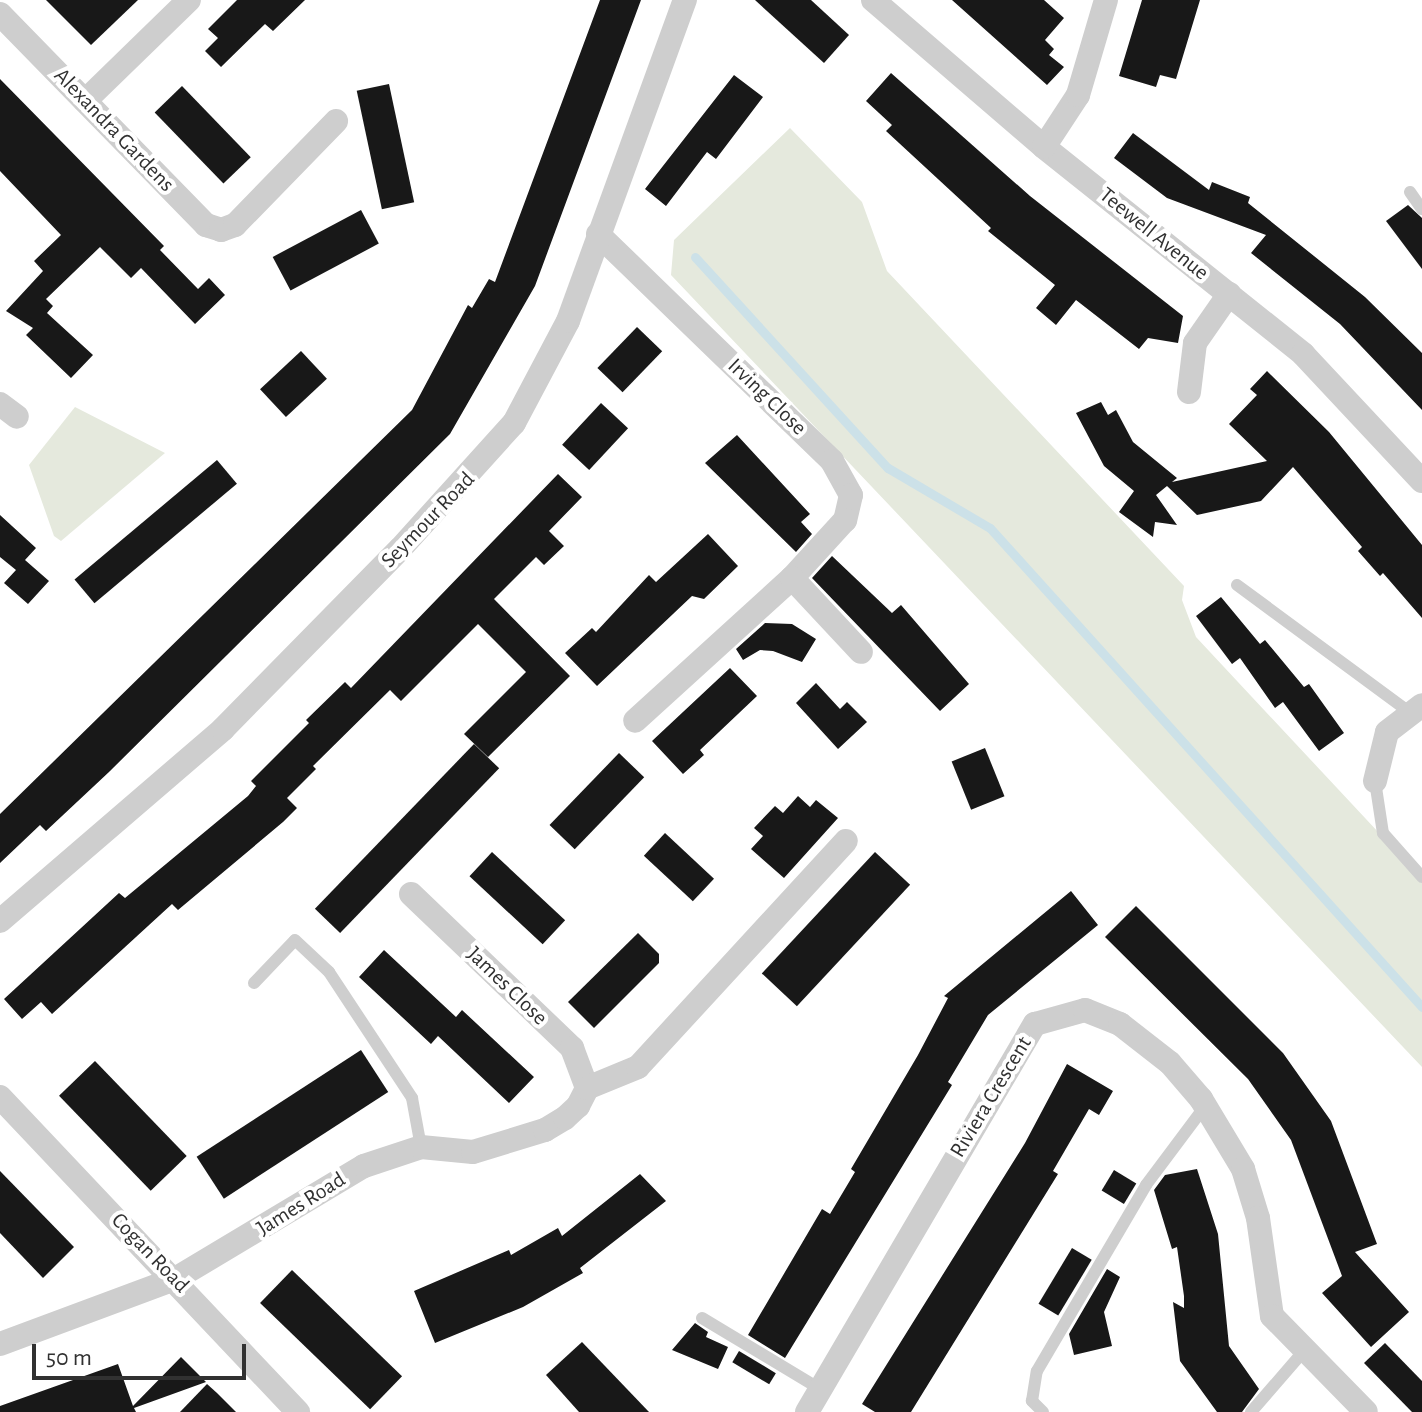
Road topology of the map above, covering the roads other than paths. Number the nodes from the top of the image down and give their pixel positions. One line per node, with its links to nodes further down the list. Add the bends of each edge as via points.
1 (189, 0): 6 (street)
2 (685, 0): 11 (street, Seymour Road)
3 (873, 0): 8 (street, Teewell Avenue)
4 (1106, 0): 8 (street, via 1078,95)
5 (0, 14): 6 (street, Alexandra Gardens)
6 (85, 101): 7 (street, Alexandra Gardens, via 206,225 221,230 235,225)
7 (336, 121)
8 (1044, 147): 12 (street, Teewell Avenue)
9 (1410, 192): 10 (lane)
10 (1422, 209)
11 (598, 234): 15 (street, Irving Close, via 846,480 851,495 845,520); 24 (street, Seymour Road, via 552,357 490,455 223,729)
12 (1229, 294): 13 (street, via 1195,343); 14 (street, Teewell Avenue, via 1303,354)
13 (1189, 392)
14 (1422, 481)
15 (792, 578): 17 (street); 19 (street, Irving Close)
16 (1237, 585): 18 (lane)
17 (861, 652)
18 (1416, 708): 20 (street, via 1387,732)
19 (635, 721)
20 (1375, 781): 22 (lane, via 1383,833)
21 (846, 841): 26 (street, James Road, via 638,1067)
22 (1422, 877)
23 (411, 894): 26 (street, James Close, via 572,1048)
24 (0, 921)
25 (254, 983): 29 (lane, via 295,940 329,972 412,1098)
26 (587, 1088): 29 (street, James Road, via 578,1106 545,1130 473,1152)
27 (0, 1097): 30 (street, Cogan Road)
28 (1205, 1106): 33 (street, Riviera Crescent, via 1243,1169 1258,1218 1272,1316); 34 (street, Riviera Crescent, via 1170,1063 1120,1024 1085,1010 1035,1024); 37 (lane, via 1146,1185 1037,1371 1032,1401)
29 (421, 1147): 30 (street, James Road, via 324,1186)
30 (175, 1279): 32 (street, James Road); 35 (street, Cogan Road)
31 (702, 1318): 34 (lane)
32 (0, 1344)
33 (1303, 1352): 38 (lane); 39 (street, Riviera Crescent)
34 (820, 1389): 36 (street, Riviera Crescent)
35 (298, 1412)
36 (807, 1412)
37 (1043, 1412)
38 (1251, 1412)
39 (1366, 1412)

